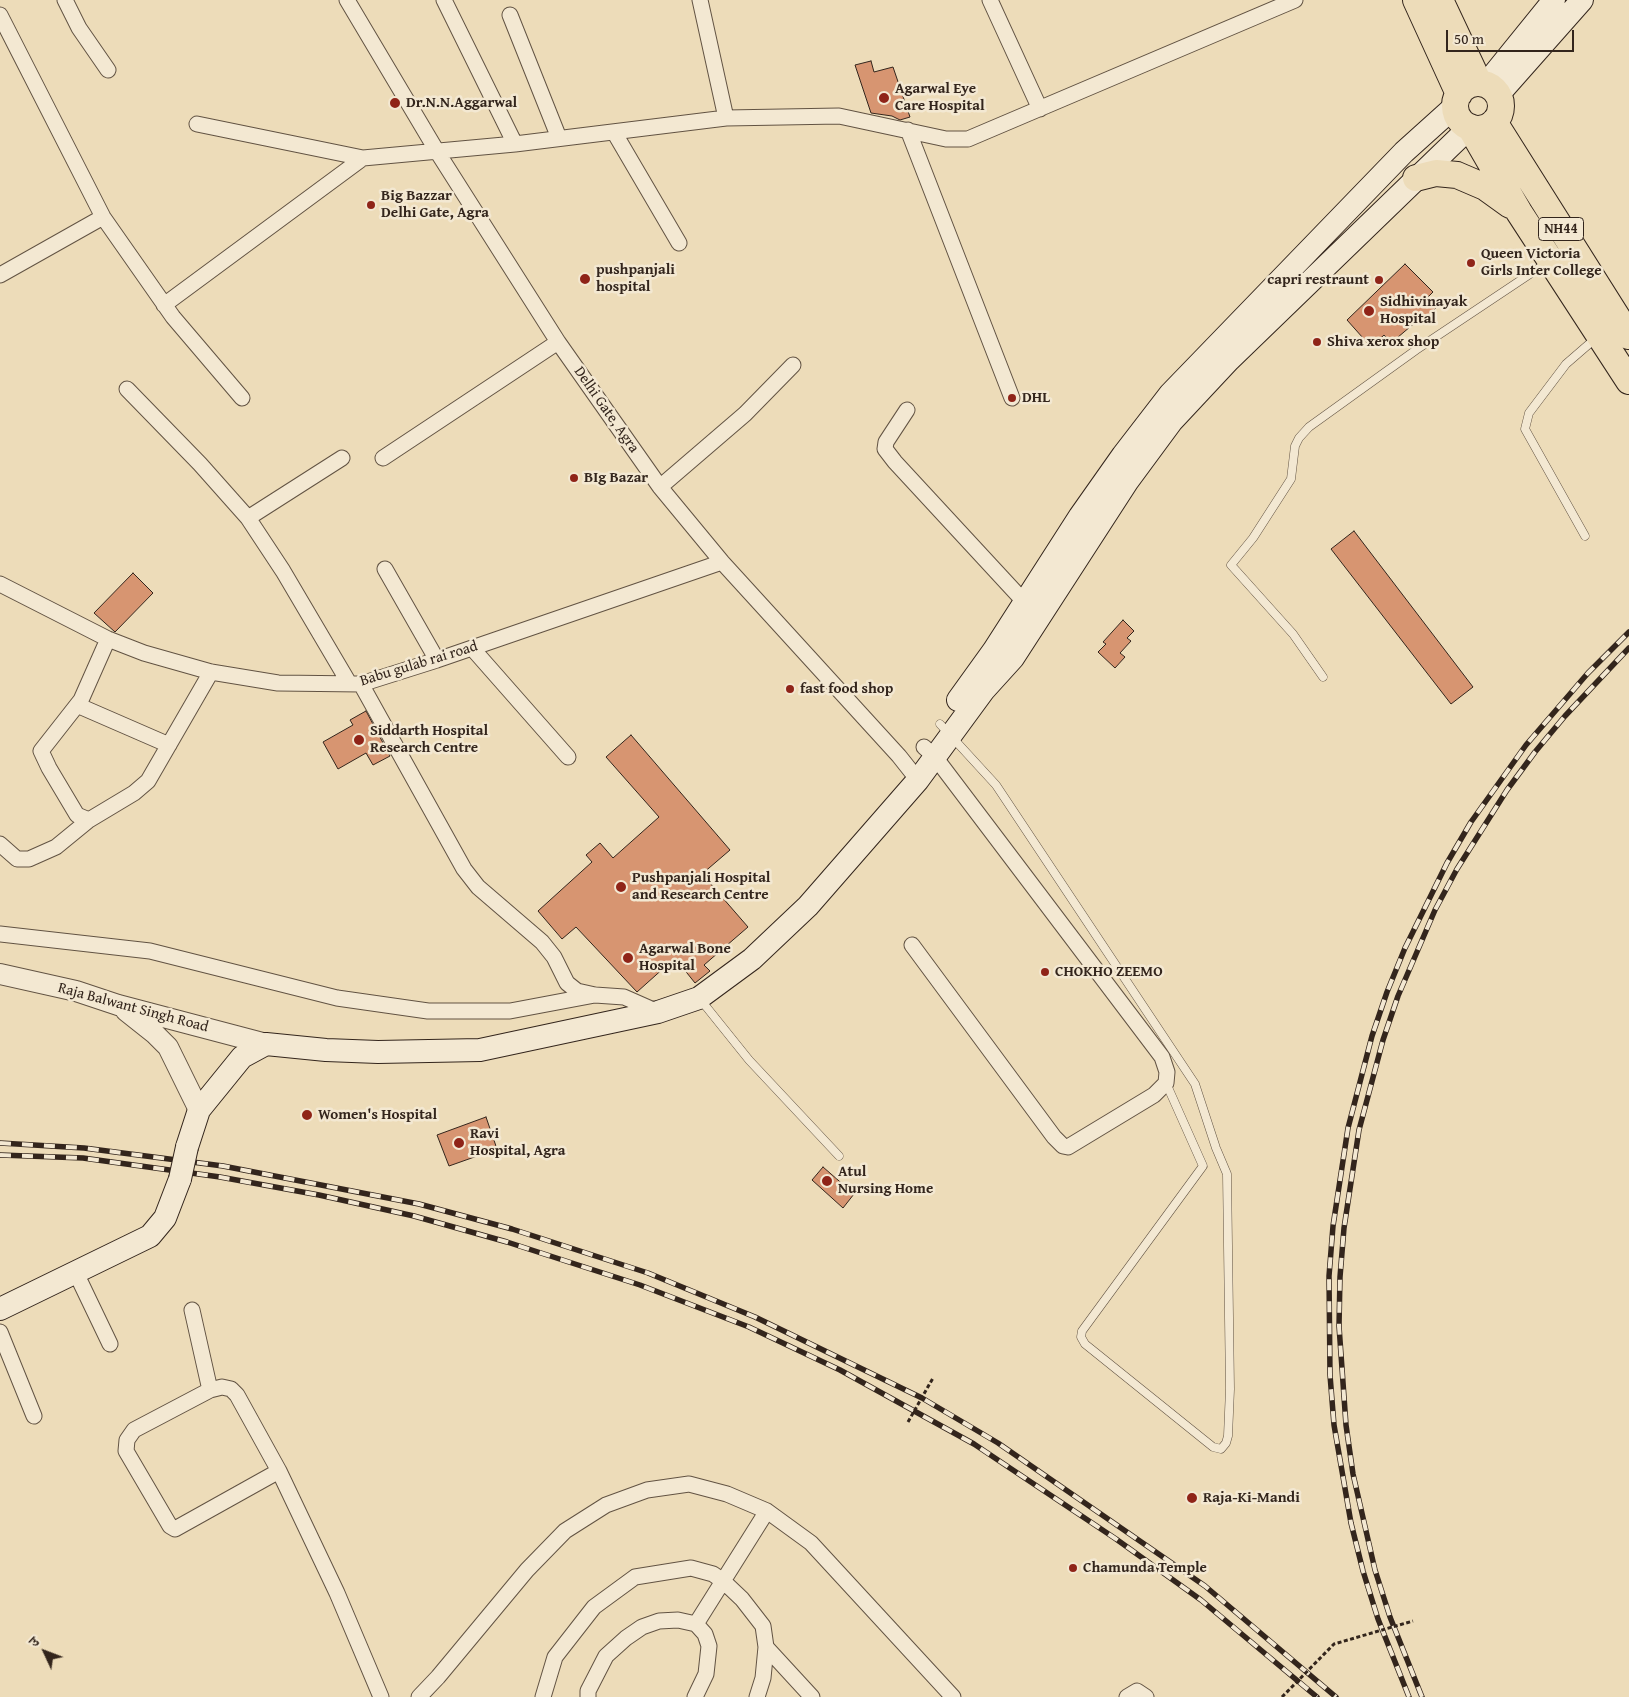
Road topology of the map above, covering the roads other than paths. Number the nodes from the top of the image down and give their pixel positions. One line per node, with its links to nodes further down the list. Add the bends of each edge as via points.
1 (65, 0): 13 (street, via 78,28)
2 (444, 0): 22 (street)
3 (700, 0): 16 (street)
4 (990, 0): 15 (street)
5 (1295, 0): 15 (street)
6 (1416, 0): 14 (highway, NH44)
7 (1440, 0): 14 (highway, NH44)
8 (1554, 0): 14 (main road)
9 (1582, 0): 14 (main road)
10 (352, 2): 23 (street, Delhi Gate, Agra)
11 (0, 15): 27 (street)
12 (510, 16): 21 (street)
13 (108, 70)
14 (1475, 92): 18 (highway, NH44, via 1461,121); 18 (highway, via 1500,110); 33 (main road, via 1404,152)
15 (1040, 109): 19 (street, via 968,139 946,139)
16 (726, 118): 19 (street, via 839,116); 20 (street)
17 (197, 124): 24 (street)
18 (1482, 125): 25 (main road); 26 (highway, NH44); 34 (highway, NH44)
19 (908, 130): 40 (street)
20 (614, 132): 21 (street); 28 (street)
21 (559, 138): 22 (street)
22 (516, 144): 23 (street)
23 (438, 153): 24 (street); 35 (street, Delhi Gate, Agra)
24 (364, 158): 31 (street)
25 (1416, 178): 26 (highway, via 1436,173 1472,180); 33 (main road)
26 (1518, 212): 29 (highway, NH44)
27 (102, 217): 30 (street); 31 (street)
28 (679, 243)
29 (1550, 260): 32 (highway, NH44); 55 (lane, via 1416,350 1309,427 1299,438 1291,479 1253,538 1231,565 1293,634)
30 (0, 275)
31 (164, 305): 39 (street)
32 (1599, 335): 37 (highway, NH44); 46 (lane, via 1566,364 1526,421 1527,436)
33 (1240, 336): 50 (main road, via 1170,394 1122,455 1079,537)
34 (1629, 336)
35 (558, 342): 43 (street); 44 (street, Delhi Gate, Agra)
36 (793, 365): 44 (street, via 745,414)
37 (1629, 381)
38 (127, 390): 45 (street)
39 (242, 398)
40 (1012, 398)
41 (907, 410): 50 (street, via 886,442 885,449)
42 (342, 458): 45 (street)
43 (383, 458)
44 (660, 487): 47 (street, Delhi Gate, Agra)
45 (248, 518): 56 (street)
46 (1585, 536)
47 (722, 562): 52 (street, Babu gulab rai road); 62 (street, Delhi Gate, Agra)
48 (385, 569): 53 (street)
49 (0, 584): 51 (street, Babu gulab rai road)
50 (1032, 610): 58 (main road)
51 (108, 639): 54 (street, Babu gulab rai road); 57 (street)
52 (472, 648): 53 (street, Babu gulab rai road); 61 (street)
53 (437, 660): 56 (street, Babu gulab rai road)
54 (211, 672): 56 (street, Babu gulab rai road, via 278,683); 59 (street)
55 (1323, 677)
56 (355, 684): 68 (street, via 478,888 542,942 568,983 577,991)
57 (77, 705): 59 (street); 63 (street, via 42,748 42,754 77,815)
58 (946, 730): 60 (main road); 73 (lane, via 996,785 1195,1084 1227,1174 1230,1389 1228,1436 1221,1449 1213,1447 1084,1344 1081,1338 1082,1330 1203,1166)
59 (169, 745): 63 (street, via 148,781)
60 (930, 752): 62 (main road); 73 (street, via 1162,1057)
61 (568, 757)
62 (913, 774): 69 (main road, via 902,797 808,906 752,959)
63 (88, 820): 64 (street, via 56,847 29,859 17,859)
64 (0, 844)
65 (0, 934): 68 (street, via 150,951 337,998 428,1011 510,1011)
66 (912, 946): 73 (street, via 1063,1146 1068,1147 1154,1095)
67 (0, 974): 70 (street, Raja Balwant Singh Road, via 76,991)
68 (595, 995): 71 (street, via 624,997)
69 (698, 998): 71 (main road); 75 (lane, via 749,1060)
70 (118, 1005): 72 (street, Raja Balwant Singh Road); 74 (street, via 168,1047)
71 (658, 1012): 72 (main road, via 480,1050 361,1051)
72 (266, 1044): 74 (main road, via 242,1057)
73 (1166, 1083)
74 (199, 1110): 76 (main road, bridge, via 180,1179 158,1228 150,1236)
75 (840, 1156)
76 (76, 1273): 77 (main road); 80 (street)
77 (0, 1309)
78 (192, 1310): 81 (street)
79 (0, 1332): 82 (street)
80 (110, 1344)
81 (210, 1390): 83 (street, via 222,1387 237,1395); 83 (street, via 134,1430 127,1440 126,1451 170,1526 177,1529)
82 (34, 1416)
83 (279, 1471): 88 (street, via 337,1593)
84 (767, 1511): 85 (street); 89 (street, via 727,1494 689,1484 647,1490 606,1505 565,1531 552,1544); 95 (street, via 811,1543)
85 (723, 1581): 86 (street); 87 (street, via 763,1626); 90 (street, via 714,1574 692,1568 635,1577 594,1608 554,1657)
86 (696, 1624): 91 (street, via 678,1620 659,1621 642,1627 606,1656); 92 (street, via 705,1634 709,1646 706,1674)
87 (766, 1647): 93 (street, via 763,1678); 94 (street)
88 (381, 1697)
89 (419, 1697)
90 (543, 1697)
91 (588, 1697)
92 (695, 1697)
93 (757, 1697)
94 (812, 1697)
95 (953, 1697)
96 (1126, 1697): 97 (street, via 1137,1691)
97 (1146, 1697)

